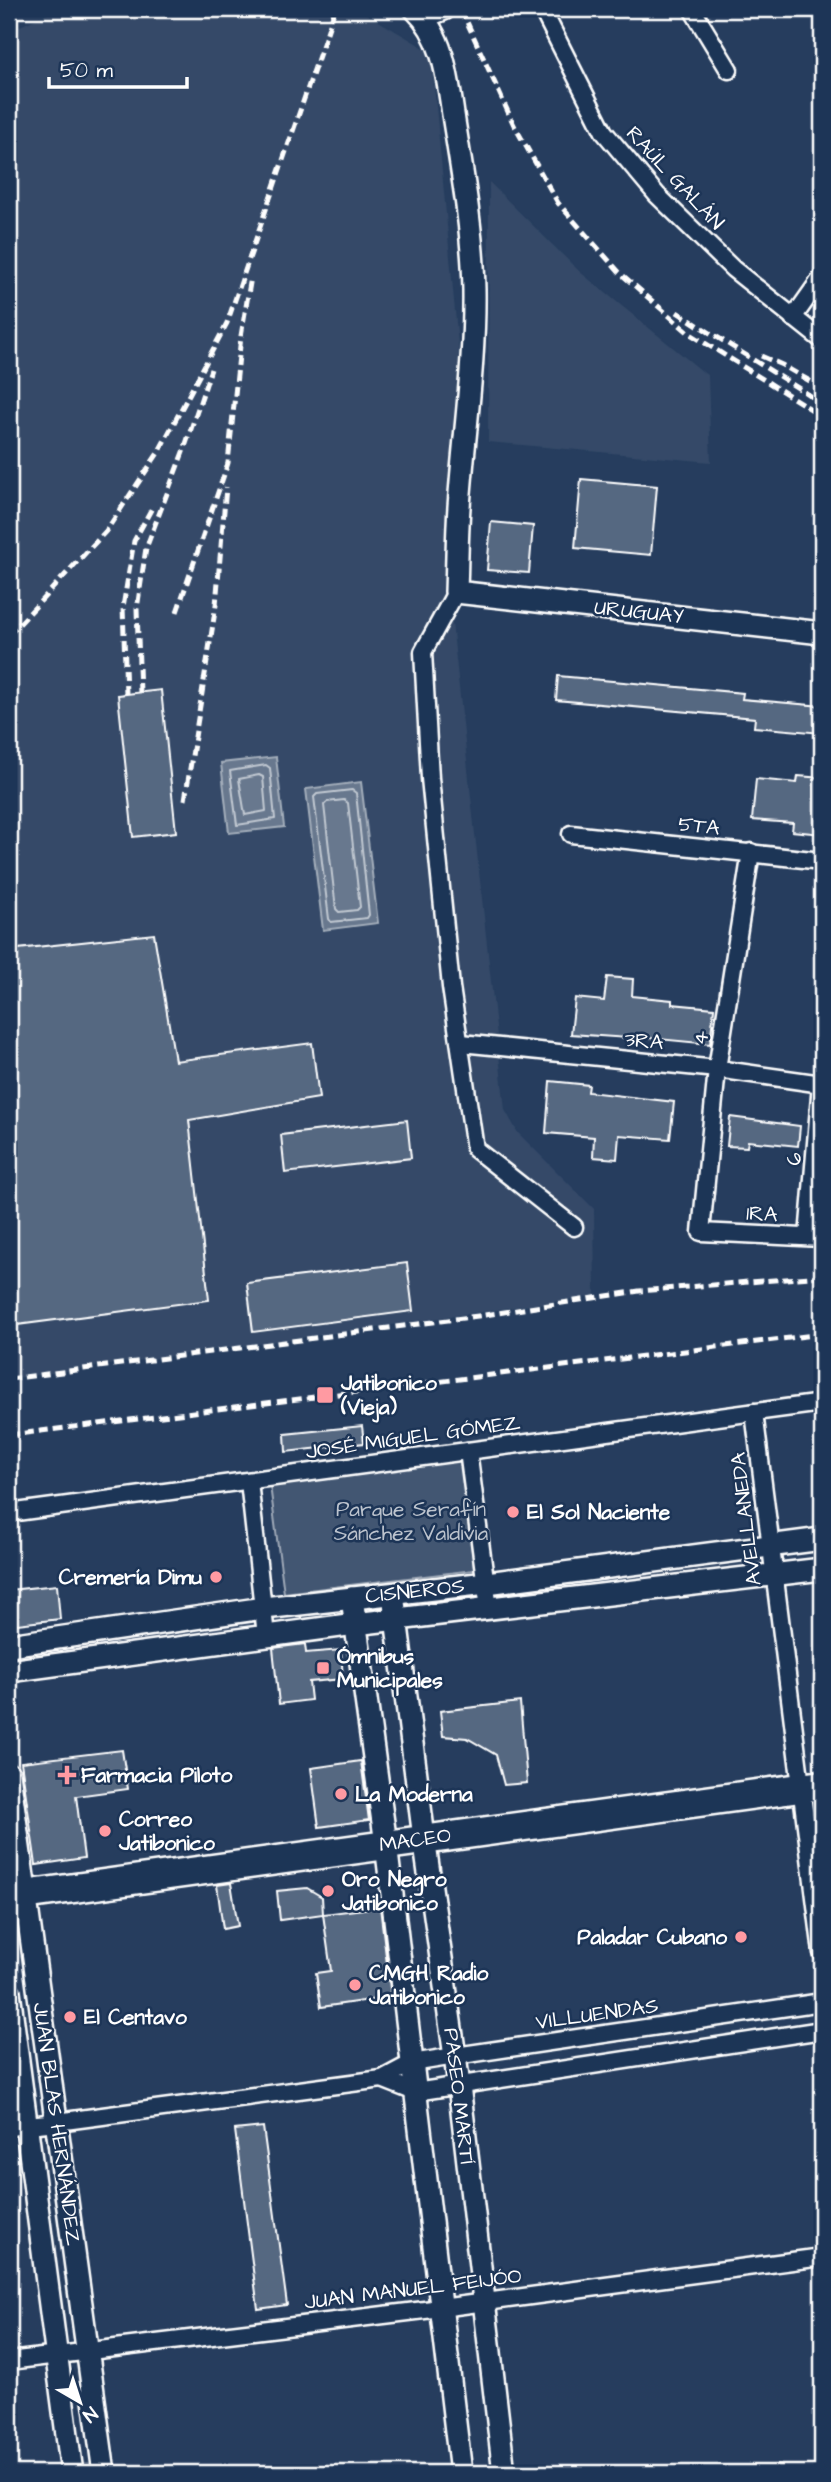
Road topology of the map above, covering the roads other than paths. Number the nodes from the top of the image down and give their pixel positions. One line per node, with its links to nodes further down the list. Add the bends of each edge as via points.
1 (444, 9): 4 (street)
2 (542, 9): 7 (street, RAÚL GALÁN, via 604,132 657,195 733,269)
3 (692, 9): 5 (street)
4 (419, 13): 9 (street, via 440,46 447,80 466,197 474,288)
5 (730, 70)
6 (822, 277): 7 (street)
7 (793, 318): 8 (street, RAÚL GALÁN)
8 (822, 340)
9 (456, 592): 10 (street, URUGUAY); 14 (street, via 423,652 430,778 453,1012)
10 (822, 633)
11 (571, 834): 12 (street, 5TA)
12 (751, 852): 13 (street, 5TA); 15 (street, 4)
13 (822, 861)
14 (461, 1043): 15 (street, 3RA); 17 (street, via 475,1149)
15 (717, 1069): 16 (street, 3RA); 18 (street, 4)
16 (822, 1084): 19 (street, 6)
17 (574, 1227)
18 (701, 1232): 19 (street, 1RA)
19 (815, 1238)
20 (822, 1403): 21 (street, JOSÉ MIGUEL GÓMEZ)
21 (754, 1412): 22 (street, JOSÉ MIGUEL GÓMEZ); 26 (street, AVELLANEDA)
22 (468, 1451): 23 (street, JOSÉ MIGUEL GÓMEZ); 29 (street)
23 (248, 1481): 24 (street, JOSÉ MIGUEL GÓMEZ); 32 (street)
24 (9, 1513)
25 (822, 1539): 26 (street, CISNEROS)
26 (770, 1545): 28 (street, AVELLANEDA); 29 (street, CISNEROS)
27 (822, 1569): 28 (street, CISNEROS)
28 (774, 1575): 33 (street, CISNEROS); 40 (street, AVELLANEDA)
29 (487, 1583): 30 (street, CISNEROS); 33 (street)
30 (393, 1594): 31 (street, CISNEROS); 34 (street, PASEO MARTÍ)
31 (352, 1598): 32 (street, CISNEROS); 35 (street, PASEO MARTÍ)
32 (264, 1608): 36 (street); 37 (street, CISNEROS)
33 (489, 1609): 34 (street, CISNEROS)
34 (397, 1620): 35 (street, CISNEROS); 41 (street, PASEO MARTÍ)
35 (355, 1624): 36 (street, CISNEROS); 42 (street, PASEO MARTÍ)
36 (266, 1636): 38 (street, CISNEROS)
37 (9, 1645)
38 (9, 1671)
39 (9, 1774): 43 (street, JUAN BLAS HERNÁNDEZ)
40 (812, 1786): 41 (highway, MACEO); 44 (street, AVELLANEDA)
41 (424, 1839): 42 (highway, MACEO); 48 (street, PASEO MARTÍ)
42 (386, 1844): 43 (highway, MACEO); 49 (street, PASEO MARTÍ)
43 (17, 1895): 53 (street, JUAN BLAS HERNÁNDEZ)
44 (822, 1953)
45 (9, 1992): 54 (street, JUAN BLAS HERNÁNDEZ)
46 (822, 2002): 48 (street, VILLUENDAS)
47 (822, 2030): 51 (street)
48 (455, 2056): 49 (street, VILLUENDAS); 51 (street, PASEO MARTÍ)
49 (412, 2063): 50 (street, VILLUENDAS); 52 (street, PASEO MARTÍ)
50 (382, 2079): 52 (street, VILLUENDAS); 53 (street, VILLUENDAS)
51 (459, 2085): 52 (street); 56 (street, PASEO MARTÍ)
52 (415, 2092): 57 (street, PASEO MARTÍ)
53 (57, 2122): 54 (street, VILLUENDAS); 58 (street, JUAN BLAS HERNÁNDEZ)
54 (18, 2126): 59 (street, JUAN BLAS HERNÁNDEZ)
55 (822, 2257): 56 (street, JUAN MANUEL FEIJÓO)
56 (482, 2301): 57 (street, JUAN MANUEL FEIJÓO); 64 (street, PASEO MARTÍ)
57 (441, 2308): 58 (street, JUAN MANUEL FEIJÓO); 63 (street, PASEO MARTÍ)
58 (88, 2350): 59 (street, JUAN MANUEL FEIJÓO); 62 (street, JUAN BLAS HERNÁNDEZ)
59 (56, 2356): 60 (street, JUAN MANUEL FEIJÓO); 61 (street, JUAN BLAS HERNÁNDEZ)
60 (9, 2361)
61 (72, 2473)
62 (104, 2473)
63 (461, 2473)
64 (504, 2473)

